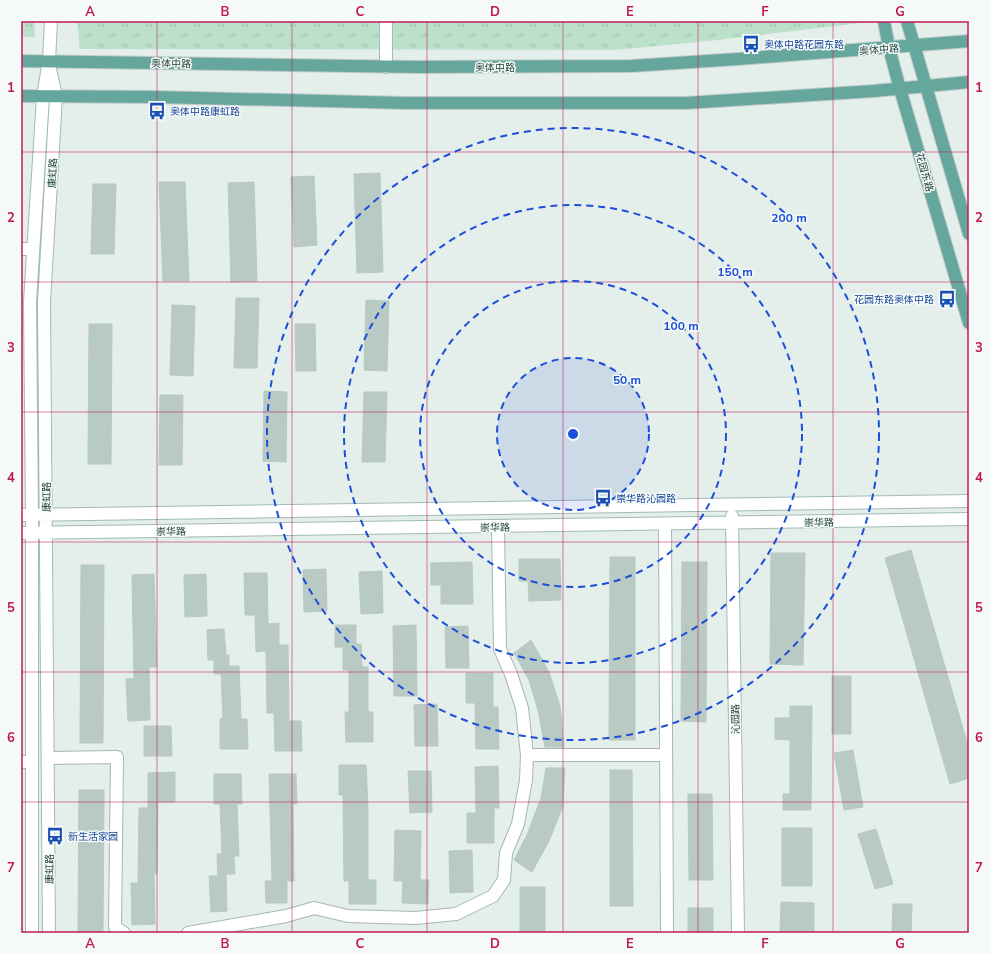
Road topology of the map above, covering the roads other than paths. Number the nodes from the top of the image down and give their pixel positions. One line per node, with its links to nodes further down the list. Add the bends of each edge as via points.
1 (51, 21): 9 (main road, 康虹路)
2 (386, 21): 10 (main road)
3 (884, 21): 7 (main road, 花园东路)
4 (907, 21): 6 (main road)
5 (969, 41): 6 (main road, 奥体中路)
6 (914, 46): 7 (main road, 奥体中路); 12 (main road)
7 (889, 48): 10 (main road, 奥体中路, via 631,66); 13 (main road, 花园东路)
8 (21, 61): 9 (main road, 奥体中路)
9 (49, 62): 10 (main road, 奥体中路); 15 (main road, 康虹路); 16 (main road, 康虹路)
10 (386, 67)
11 (969, 82): 12 (main road)
12 (925, 85): 13 (main road); 17 (main road)
13 (900, 88): 16 (main road, via 686,103 407,103); 19 (main road, 花园东路)
14 (21, 96): 15 (main road)
15 (43, 96): 16 (main road); 18 (main road, 康虹路)
16 (56, 96): 23 (main road, 康虹路, via 44,302)
17 (969, 234)
18 (27, 249): 22 (main road, 康虹路, via 30,302)
19 (969, 323)
20 (969, 501): 21 (main road, 崇华路)
21 (732, 505): 23 (main road, 崇华路); 25 (main road, 沁园路)
22 (26, 515): 23 (main road, 崇华路); 28 (main road, 康虹路)
23 (46, 515): 29 (main road, 康虹路)
24 (969, 519): 25 (main road, 崇华路)
25 (732, 523): 26 (main road, 崇华路); 39 (main road, 沁园路)
26 (665, 524): 27 (main road, 崇华路); 31 (main road)
27 (498, 527): 29 (main road, 崇华路); 30 (main road, via 500,650 512,674 522,708)
28 (26, 533): 29 (main road, 崇华路); 33 (main road, 康虹路)
29 (46, 533): 32 (main road, 康虹路)
30 (527, 755): 31 (main road); 37 (main road, via 526,780 518,824 506,852 504,880 493,896 456,914 415,918 348,916 314,908 286,916)
31 (666, 755): 38 (main road)
32 (48, 758): 35 (main road, 康虹路); 36 (main road, via 118,757 115,927)
33 (26, 762): 34 (main road, 康虹路)
34 (32, 933)
35 (49, 933)
36 (124, 933)
37 (188, 933)
38 (667, 933)
39 (738, 933)

